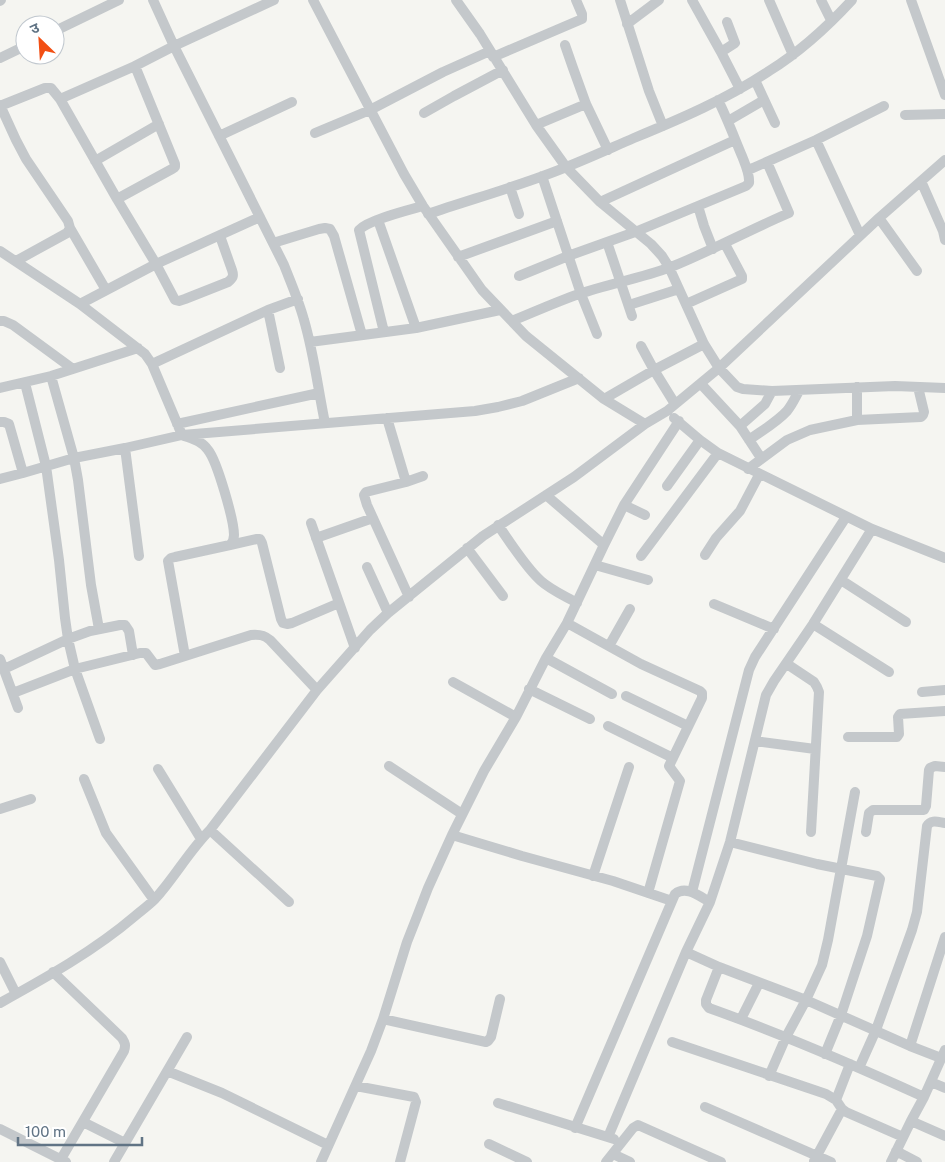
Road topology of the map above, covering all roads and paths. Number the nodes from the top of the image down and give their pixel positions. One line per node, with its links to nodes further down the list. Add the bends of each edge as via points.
1 (153, 0): 19 (street)
2 (274, 0): 19 (street)
3 (313, 0): 38 (street)
4 (456, 0): 22 (street)
5 (576, 0): 22 (street, via 582,19)
6 (620, 0): 16 (street)
7 (659, 0): 16 (street)
8 (692, 0): 21 (street)
9 (769, 0): 23 (street)
10 (822, 0): 14 (street)
11 (852, 0): 14 (street)
12 (911, 0): 27 (street)
13 (115, 1): 17 (street)
14 (831, 20): 23 (street)
15 (727, 22): 21 (street, via 735,43)
16 (627, 24): 46 (street)
17 (65, 26)
18 (566, 45): 35 (street)
19 (174, 46): 25 (street); 48 (street)
20 (15, 51): 24 (street)
21 (721, 52): 29 (street)
22 (492, 54): 26 (street); 38 (street, via 443,72)
23 (793, 55): 28 (street)
24 (0, 58)
25 (135, 66): 31 (street); 44 (street)
26 (503, 70): 39 (street); 45 (street)
27 (942, 79): 30 (street)
28 (755, 80): 29 (street); 33 (street)
29 (740, 89): 32 (street)
30 (945, 95)
31 (60, 99): 36 (street, via 48,88); 52 (street)
32 (718, 100): 42 (street); 46 (street)
33 (764, 100): 42 (street); 43 (street)
34 (292, 102): 48 (street)
35 (586, 104): 45 (street); 51 (street)
36 (0, 106): 69 (street, via 26,159)
37 (884, 106): 50 (street)
38 (370, 110): 47 (street); 63 (street)
39 (424, 113)
40 (945, 114): 41 (street)
41 (905, 115)
42 (728, 121): 49 (street)
43 (775, 123)
44 (159, 124): 52 (street); 60 (street, via 175,167)
45 (536, 125): 55 (street)
46 (663, 126): 51 (street)
47 (315, 133)
48 (219, 136): 65 (street)
49 (736, 140): 56 (street); 61 (street)
50 (816, 140): 54 (street); 71 (street)
51 (608, 150): 55 (street)
52 (95, 160): 60 (street)
53 (945, 160): 58 (street)
54 (767, 162): 56 (street); 76 (street, via 789,213)
55 (566, 167): 57 (street); 61 (street)
56 (747, 170): 62 (street, via 750,178 746,186)
57 (542, 176): 59 (street); 68 (street)
58 (921, 181): 66 (street); 73 (street)
59 (510, 187): 63 (street); 64 (street)
60 (117, 199): 82 (street)
61 (600, 202): 70 (street)
62 (698, 206): 70 (street); 77 (street)
63 (426, 210): 67 (street); 80 (street)
64 (520, 214)
65 (260, 217): 72 (street); 75 (street)
66 (879, 218): 71 (street); 84 (street)
67 (378, 220): 97 (street); 98 (street, via 360,230)
68 (558, 221): 79 (street); 80 (street)
69 (70, 228): 81 (street, via 67,233); 88 (street)
70 (635, 232): 74 (street); 83 (street, via 651,244)
71 (860, 235): 107 (street)
72 (220, 236): 82 (street); 82 (street, via 233,275 228,282 179,301 175,300)
73 (945, 240)
74 (607, 242): 79 (street); 86 (street)
75 (273, 243): 90 (street); 100 (street, via 318,229 330,229)
76 (725, 244): 77 (street); 92 (street, via 742,279)
77 (713, 249): 83 (street)
78 (0, 251): 81 (street)
79 (568, 256): 85 (street); 89 (street)
80 (458, 257): 94 (street)
81 (16, 261): 91 (street)
82 (156, 264): 88 (street)
83 (669, 267): 86 (street); 87 (street)
84 (918, 271)
85 (519, 276)
86 (620, 283): 87 (street, via 631,311); 89 (street)
87 (679, 288): 92 (street)
88 (106, 290): 91 (street)
89 (581, 294): 96 (street); 99 (street)
90 (298, 299): 93 (street); 101 (street)
91 (80, 304): 104 (street)
92 (686, 304): 102 (street)
93 (268, 310): 105 (street); 106 (street)
94 (500, 310): 96 (street); 97 (street)
95 (0, 321): 108 (street, via 13,326)
96 (512, 321): 111 (street)
97 (416, 328): 98 (street)
98 (384, 332): 100 (street)
99 (597, 334)
100 (362, 335): 101 (street)
101 (310, 342): 120 (street)
102 (704, 344): 107 (street); 109 (street)
103 (641, 346): 109 (street)
104 (138, 348): 105 (street); 108 (street)
105 (152, 364): 129 (street)
106 (280, 368)
107 (720, 368): 113 (street); 118 (street, via 737,387)
108 (73, 369): 110 (street)
109 (654, 370): 121 (street); 122 (street)
110 (51, 376): 112 (street); 137 (street)
111 (578, 378): 121 (street); 124 (street, via 522,401 498,407)
112 (25, 383): 116 (street); 139 (street)
113 (701, 384): 122 (street); 131 (street)
114 (918, 386): 115 (street); 117 (street); 125 (street, via 924,412 920,417)
115 (857, 387): 119 (street); 125 (street)
116 (0, 388)
117 (945, 388)
118 (772, 391): 119 (street); 131 (street, via 765,404)
119 (799, 391): 134 (street, via 787,411)
120 (319, 394): 128 (street); 129 (street)
121 (604, 400): 130 (street)
122 (675, 404): 123 (street)
123 (667, 411): 126 (street); 130 (street)
124 (387, 418): 128 (street); 145 (street)
125 (857, 420): 138 (street, via 797,435)
126 (679, 421): 133 (street); 148 (street)
127 (0, 422): 141 (street, via 9,424)
128 (325, 423): 132 (street)
129 (177, 424): 132 (street)
130 (645, 424): 147 (street)
131 (740, 426): 134 (street)
132 (182, 435): 135 (street); 156 (street, via 201,442 214,459 234,534)
133 (700, 440): 136 (street); 146 (street)
134 (749, 440): 138 (street)
135 (126, 448): 137 (street); 160 (street)
136 (718, 454): 140 (street); 161 (street)
137 (74, 458): 139 (street); 177 (street)
138 (762, 458): 140 (street)
139 (46, 466): 141 (street); 179 (street)
140 (748, 469): 142 (street)
141 (23, 473): 144 (street)
142 (759, 474): 150 (street); 159 (street, via 740,511)
143 (423, 476): 145 (street)
144 (0, 479)
145 (406, 482): 151 (street, via 366,492 366,505)
146 (667, 486)
147 (546, 495): 153 (street); 157 (street)
148 (624, 505): 149 (street); 157 (street)
149 (645, 515)
150 (846, 516): 154 (street); 178 (street)
151 (373, 518): 155 (street); 168 (street)
152 (311, 523): 155 (street)
153 (498, 526): 158 (street); 170 (street, via 539,580)
154 (872, 529): 162 (street); 166 (street)
155 (316, 538): 169 (street)
156 (230, 545): 169 (street, via 260,539 283,623); 183 (street, via 168,561)
157 (604, 545): 163 (street)
158 (467, 548): 167 (street); 168 (street)
159 (705, 555)
160 (139, 556)
161 (641, 556)
162 (945, 558)
163 (595, 565): 165 (street); 170 (street)
164 (367, 567): 173 (street)
165 (648, 580)
166 (841, 580): 174 (street); 176 (street)
167 (502, 596)
168 (409, 597): 173 (street)
169 (339, 603): 181 (street)
170 (577, 603): 175 (street)
171 (714, 604): 178 (street)
172 (630, 609): 180 (street)
173 (388, 613): 181 (street)
174 (906, 622)
175 (567, 623): 180 (street); 184 (street)
176 (814, 624): 186 (street); 188 (street)
177 (99, 629): 179 (street); 182 (street, via 125,625)
178 (774, 630): 226 (street, via 755,657 746,681)
179 (68, 638): 185 (street); 187 (street)
180 (609, 646): 202 (street, via 702,693)
181 (355, 648): 191 (street)
182 (133, 655): 183 (street, via 146,653 155,665); 187 (street)
183 (185, 656): 191 (street, via 258,634 270,640)
184 (546, 658): 190 (street); 195 (street)
185 (2, 664): 194 (street)
186 (787, 664): 205 (street, via 766,695); 206 (street, via 817,687 820,699)
187 (76, 669): 194 (street); 204 (street)
188 (888, 672)
189 (453, 682): 199 (street)
190 (530, 689): 199 (street); 200 (street)
191 (317, 690): 218 (street)
192 (945, 690): 193 (street)
193 (922, 692)
194 (13, 693): 197 (street)
195 (612, 694)
196 (626, 696): 202 (street)
197 (18, 708)
198 (945, 711): 203 (street, via 900,714 899,734 895,738)
199 (516, 717): 216 (street)
200 (590, 719)
201 (608, 726): 207 (street)
202 (688, 726): 207 (street)
203 (848, 737)
204 (100, 739)
205 (755, 741): 206 (street); 223 (street)
206 (815, 749): 219 (street)
207 (673, 758): 227 (street, via 670,766 680,781)
208 (389, 766): 216 (street)
209 (630, 767): 225 (street)
210 (945, 767): 220 (street, via 935,766 928,770 924,810 871,811)
211 (158, 769): 222 (street)
212 (84, 779): 228 (street, via 106,833)
213 (855, 792): 224 (street)
214 (31, 799): 215 (street)
215 (0, 809)
216 (462, 814): 221 (street)
217 (945, 823): 245 (street, via 934,821 927,826 917,912)
218 (210, 830): 222 (street); 230 (street)
219 (811, 832)
220 (866, 832)
221 (452, 834): 225 (street); 243 (street, via 407,942)
222 (201, 839): 228 (street)
223 (730, 842): 224 (street); 231 (street)
224 (842, 868): 240 (street, via 822,965); 242 (street, via 876,876 880,882 867,936)
225 (593, 876): 227 (street)
226 (692, 892): 229 (street, via 678,891); 231 (street)
227 (648, 893): 229 (street)
228 (154, 900): 236 (street, via 88,952)
229 (672, 901): 265 (street)
230 (289, 902)
231 (710, 902): 233 (street)
232 (945, 937): 249 (street)
233 (686, 952): 235 (street); 268 (street)
234 (0, 962): 238 (street)
235 (719, 967): 237 (street); 244 (street, via 706,1004)
236 (53, 972): 238 (street); 264 (street, via 122,1038 126,1046)
237 (759, 983): 240 (street); 244 (street)
238 (16, 994): 241 (street)
239 (500, 999): 243 (street, via 491,1037 486,1042)
240 (806, 1000): 242 (street); 247 (street)
241 (0, 1003)
242 (841, 1015): 245 (street); 250 (street)
243 (383, 1019): 256 (street)
244 (741, 1019): 247 (street)
245 (876, 1030): 249 (street); 252 (street)
246 (187, 1037): 253 (street)
247 (786, 1037): 250 (street); 254 (street)
248 (672, 1042): 254 (street)
249 (910, 1046): 251 (street)
250 (825, 1054): 252 (street)
251 (943, 1054): 255 (street)
252 (855, 1066): 258 (street); 259 (street)
253 (167, 1071): 271 (street); 272 (street, via 222,1093)
254 (769, 1076): 259 (street)
255 (931, 1082): 257 (street); 258 (street)
256 (356, 1086): 272 (street); 280 (street, via 416,1099)
257 (945, 1088)
258 (924, 1097): 263 (street)
259 (836, 1100): 262 (street)
260 (498, 1103): 265 (street)
261 (705, 1107): 276 (street)
262 (842, 1109): 269 (street); 276 (street)
263 (911, 1121): 267 (street); 269 (street)
264 (83, 1122): 271 (street); 277 (street)
265 (575, 1128): 268 (street)
266 (0, 1129): 277 (street)
267 (945, 1136)
268 (608, 1137): 270 (street)
269 (903, 1137): 274 (street)
270 (622, 1142): 275 (street); 283 (street, via 635,1126 641,1125)
271 (126, 1143): 278 (street)
272 (328, 1144): 279 (street)
273 (489, 1144): 281 (street)
274 (896, 1151): 285 (street); 286 (street)
275 (609, 1158): 282 (street)
276 (816, 1159): 284 (street)
277 (64, 1161)
278 (114, 1162)
279 (321, 1162)
280 (400, 1162)
281 (527, 1162)
282 (630, 1162)
283 (721, 1162)
284 (830, 1162)
285 (890, 1162)
286 (917, 1162)

